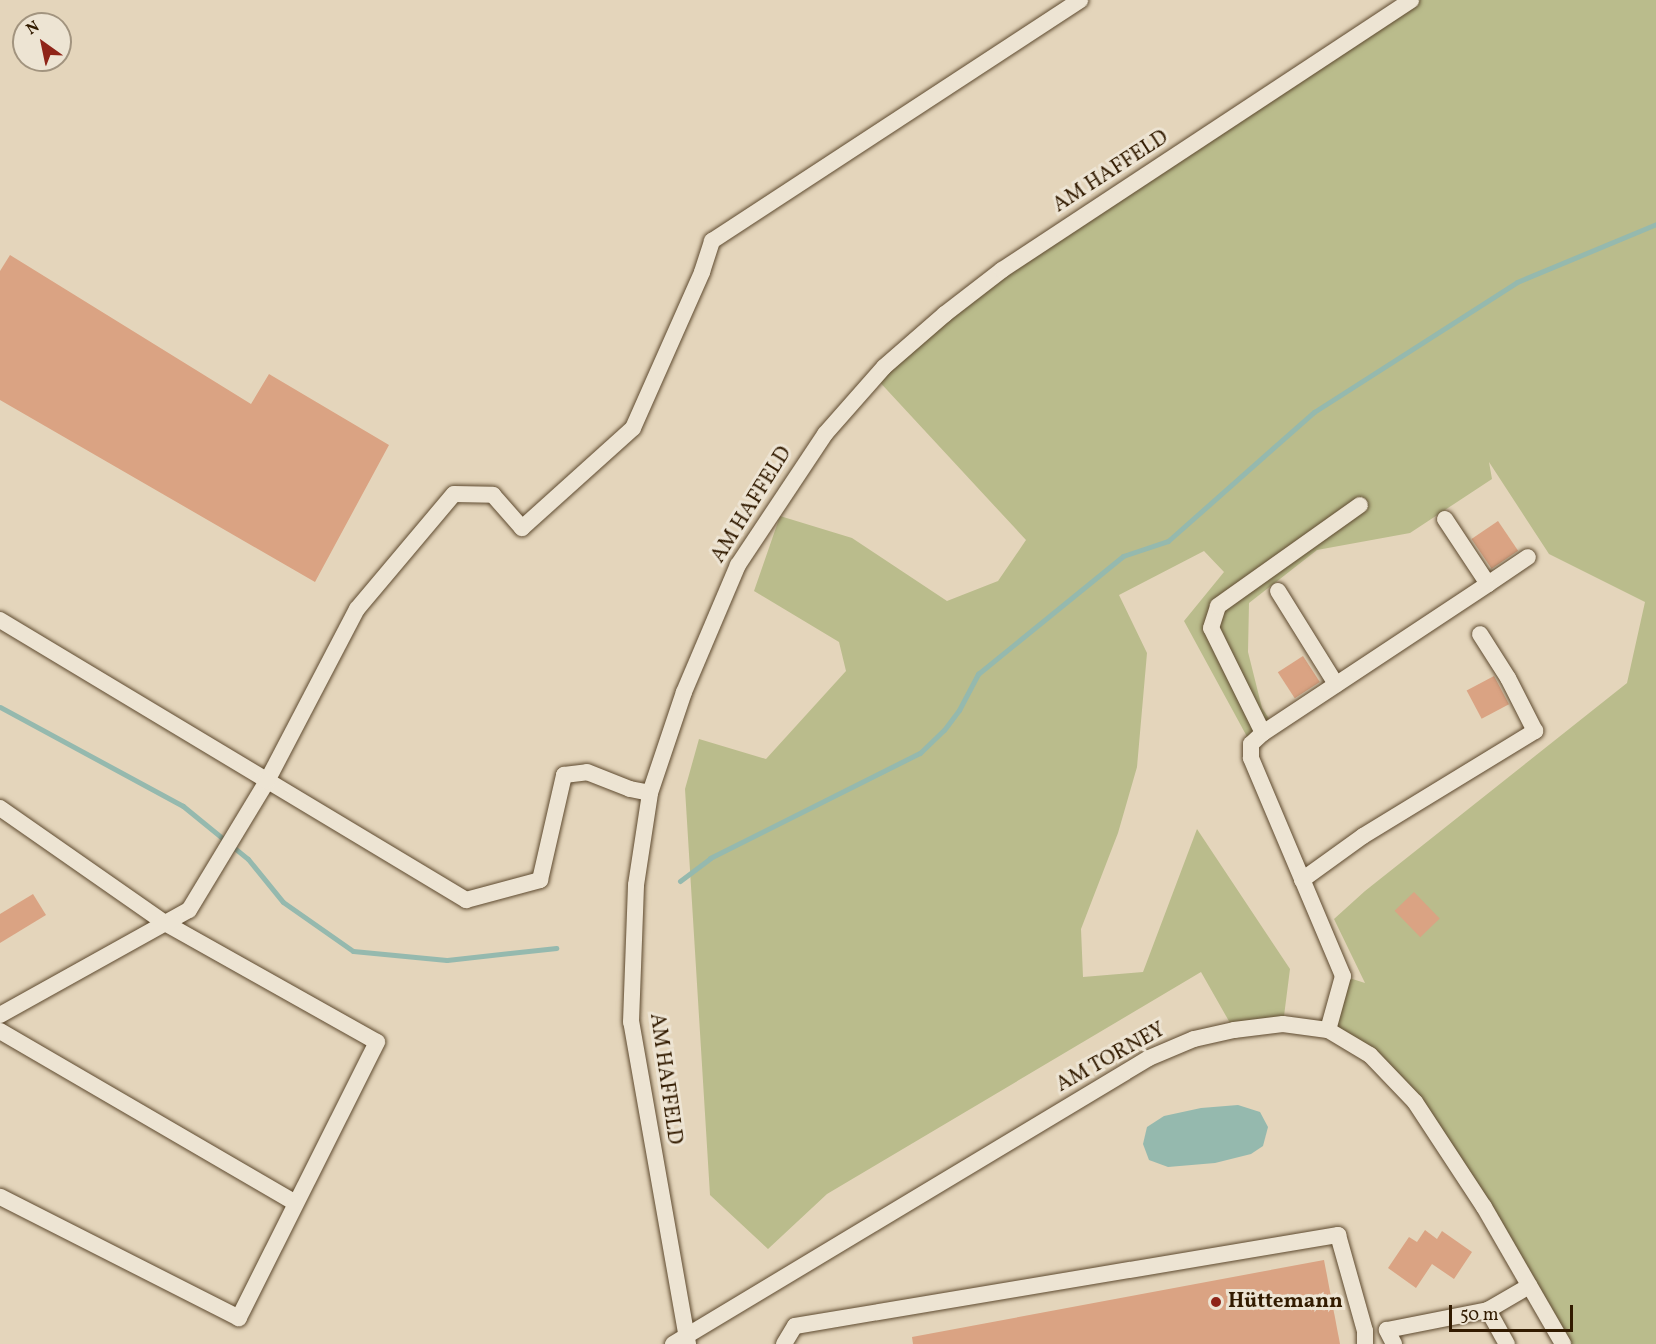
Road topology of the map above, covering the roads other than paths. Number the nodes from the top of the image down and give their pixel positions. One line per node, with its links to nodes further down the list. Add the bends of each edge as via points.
1 (1080, 0): 12 (street, via 712,241 633,428 522,528 493,495 454,494 357,609)
2 (1411, 0): 13 (street, AM HAFFELD, via 1002,270 884,367 825,434 738,565 684,692)
3 (1360, 504): 11 (street, via 1218,606 1211,628)
4 (1445, 519): 6 (street)
5 (1528, 557): 6 (street)
6 (1488, 584): 10 (street)
7 (1278, 591): 10 (street)
8 (0, 620): 12 (street)
9 (1480, 634): 15 (street, via 1508,678 1534,731 1363,836)
10 (1336, 684): 11 (street)
11 (1263, 733): 15 (street, via 1251,744 1251,758)
12 (267, 781): 13 (street, via 466,900 540,880 564,776 587,772); 16 (street, via 189,910)
13 (650, 793): 26 (street, AM HAFFELD, via 636,885 631,1022)
14 (0, 808): 16 (street)
15 (1302, 880): 18 (street, via 1343,976)
16 (165, 923): 17 (street); 21 (street, via 377,1042)
17 (0, 1015)
18 (1328, 1030): 22 (street, AM TORNEY, via 1370,1055 1415,1102 1484,1207); 26 (street, AM TORNEY, via 1283,1024 1234,1030 1194,1039 1149,1058)
19 (0, 1031): 21 (street)
20 (0, 1197): 21 (street, via 239,1318)
21 (296, 1203)
22 (1529, 1286): 23 (street); 29 (street, AM TORNEY)
23 (1488, 1310): 24 (street); 28 (street)
24 (1390, 1337): 25 (street)
25 (1365, 1338): 27 (street, via 1338,1235 795,1326)
26 (683, 1341)
27 (783, 1344)
28 (1507, 1344)
29 (1563, 1344)

